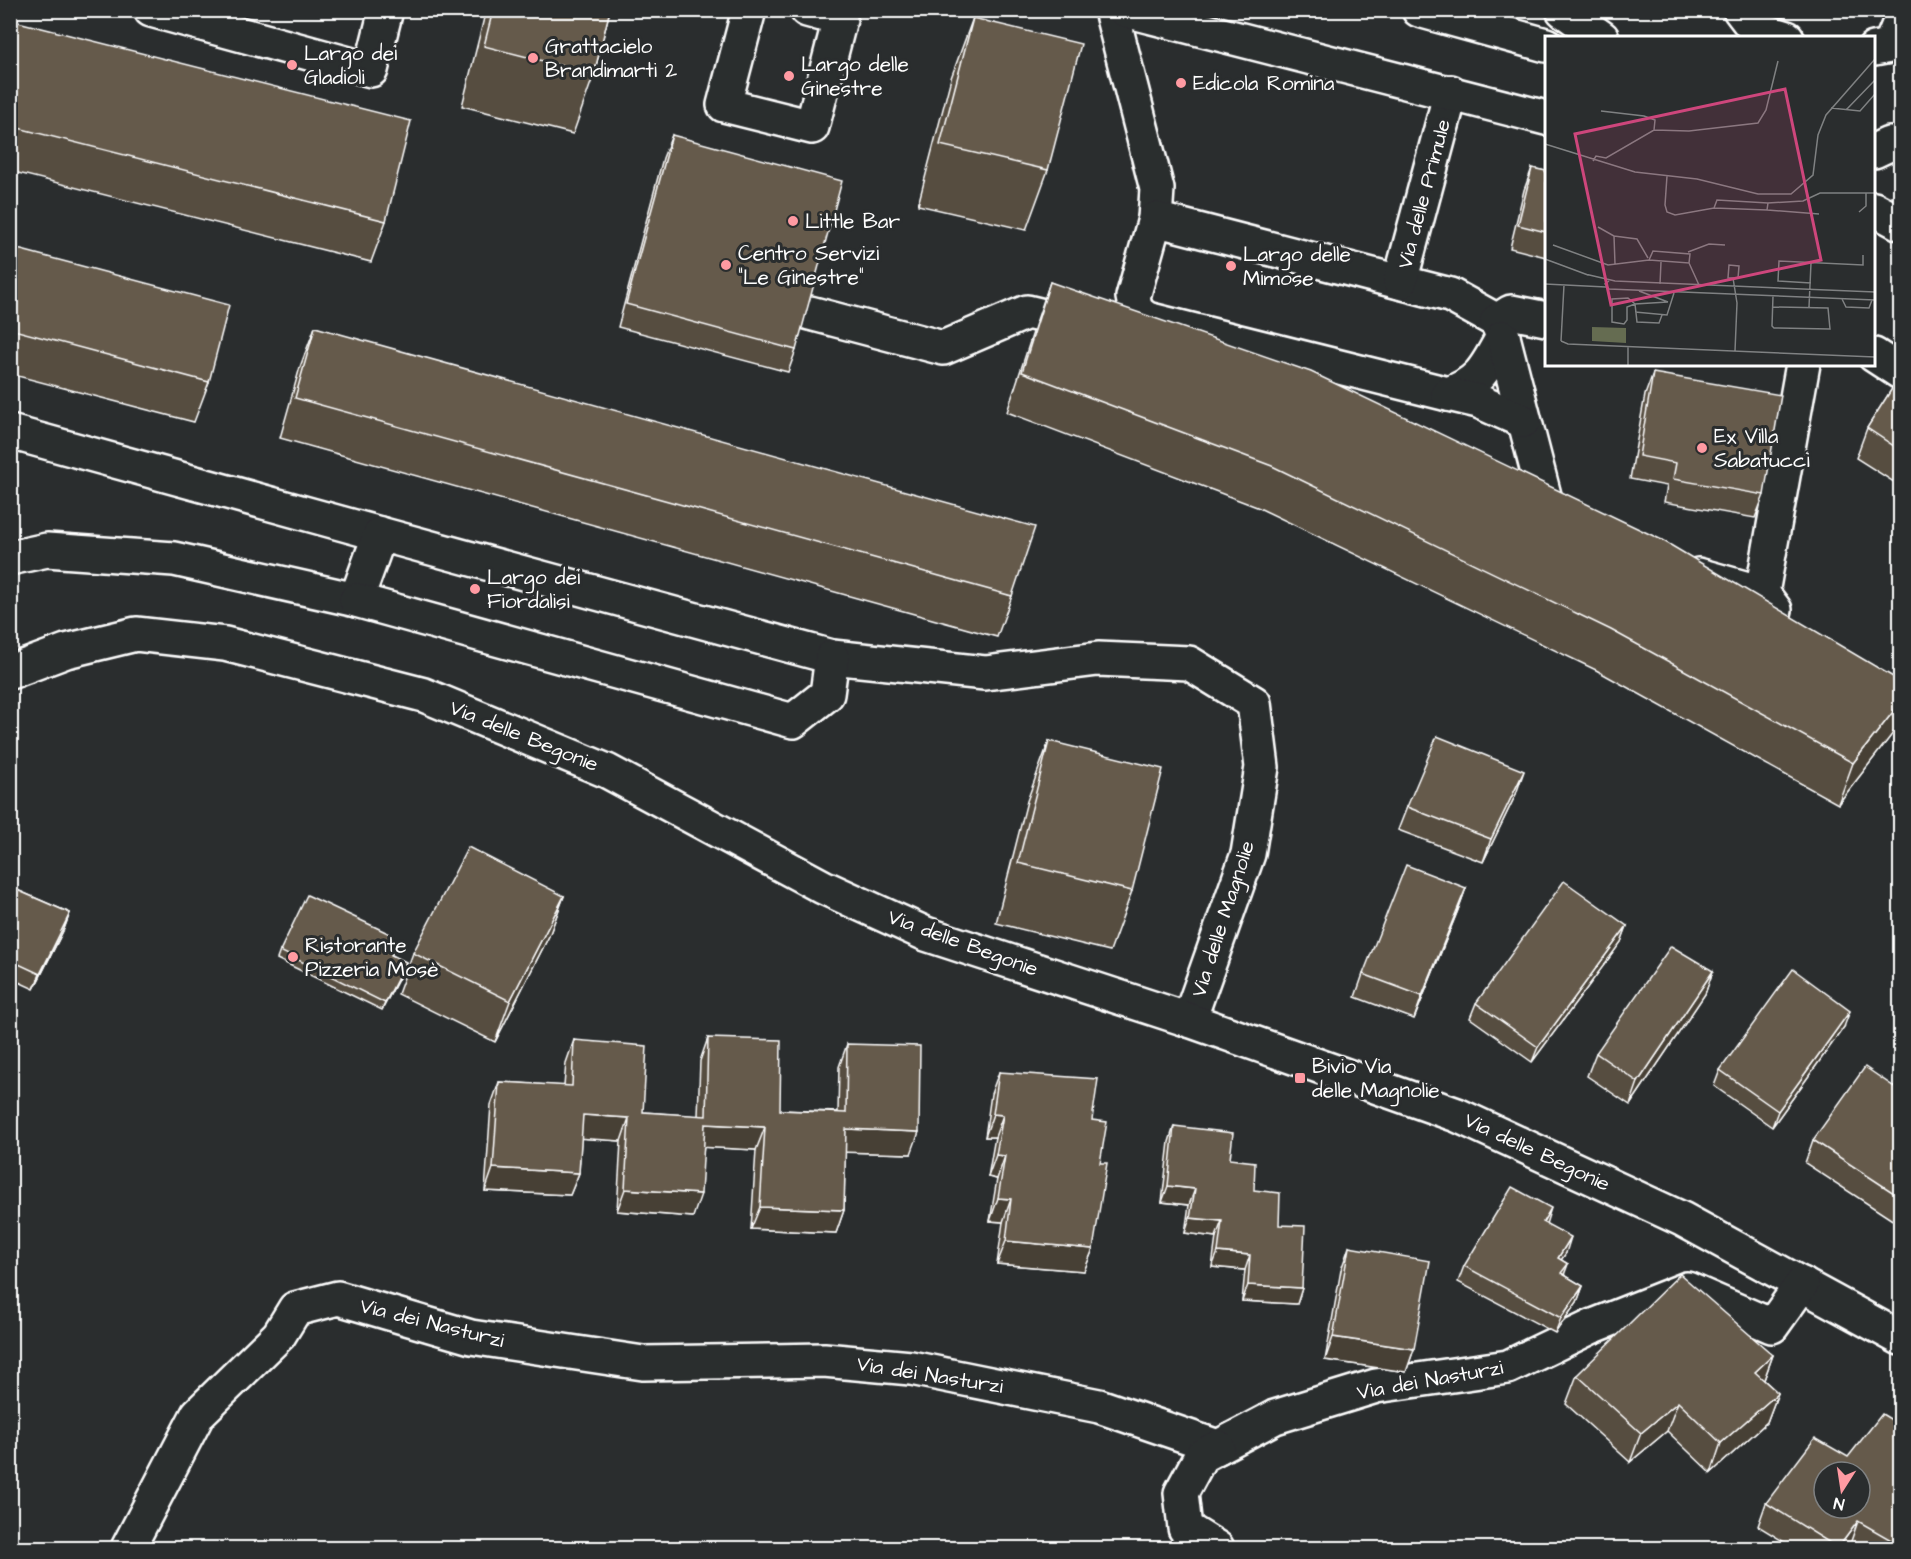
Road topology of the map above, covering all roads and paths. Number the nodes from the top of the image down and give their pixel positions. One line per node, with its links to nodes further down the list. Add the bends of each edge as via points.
1 (151, 10): 2 (street, via 371,70)
2 (386, 10)
3 (749, 10): 4 (street, via 724,105 812,127 840,19)
4 (807, 10)
5 (1111, 10): 17 (street, via 1157,189)
6 (1125, 10): 15 (street, Via delle Primule)
7 (1419, 10): 13 (street)
8 (1563, 10): 11 (street)
9 (1740, 10): 12 (street, via 1753,27)
10 (1900, 22): 14 (street, via 1890,46)
11 (1599, 36)
12 (1781, 36)
13 (1545, 45)
14 (1875, 50)
15 (1451, 92): 16 (street, Via delle Primule); 18 (street, Via delle Primule)
16 (1545, 118)
17 (1155, 219): 18 (street); 21 (street, via 1133,297 1136,311)
18 (1400, 282): 22 (street, Via delle Primule, via 1450,295)
19 (810, 313): 21 (street, via 943,348 1028,312)
20 (1545, 319): 22 (street, via 1511,312)
21 (1125, 328): 26 (street)
22 (1500, 329): 26 (street, via 1482,374 1468,387); 27 (street)
23 (1875, 356): 25 (street)
24 (1803, 366): 33 (street)
25 (1900, 372)
26 (1448, 394): 27 (street, via 1478,401)
27 (1523, 421): 30 (street, via 1546,502 1561,525)
28 (10, 432): 29 (street)
29 (380, 534): 34 (street); 36 (street)
30 (1586, 542)
31 (10, 558): 34 (street, via 47,550 174,559)
32 (1674, 568): 33 (street)
33 (1762, 593): 35 (street)
34 (356, 600): 36 (street, via 793,721 827,694)
35 (1790, 629)
36 (832, 657): 38 (street, Via delle Magnolie, via 985,674 1098,659 1189,663 1254,703 1262,767 1248,854)
37 (10, 672): 38 (street, Via delle Begonie, via 66,651 136,634 225,644 424,695 607,771 823,887 926,934)
38 (1189, 1020): 39 (street, Via delle Begonie, via 1457,1115 1682,1218)
39 (1802, 1284): 40 (street, Via delle Begonie); 41 (street, Via dei Nasturzi, via 1772,1326 1687,1289 1508,1367 1376,1386 1275,1418)
40 (1900, 1338)
41 (1218, 1448): 42 (street, Via dei Nasturzi, via 1099,1406 911,1368 824,1360 643,1363 471,1337 338,1299 295,1309 279,1335 198,1414); 43 (street, via 1201,1456 1181,1493 1185,1528)
42 (128, 1548)
43 (1217, 1548)

